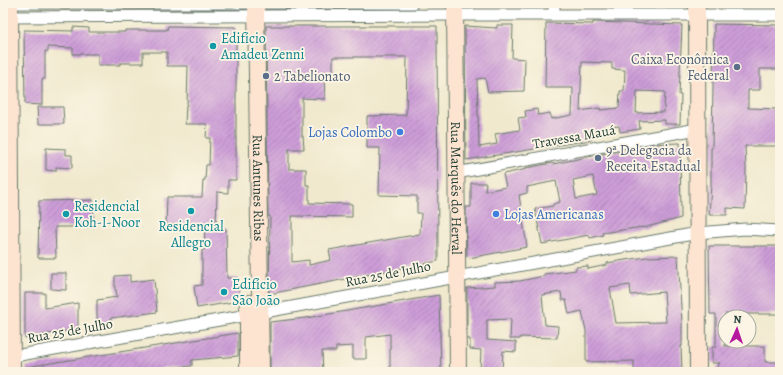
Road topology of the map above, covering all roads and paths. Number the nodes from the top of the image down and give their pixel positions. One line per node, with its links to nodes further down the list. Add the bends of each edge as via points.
1 (413, 3): 3 (street)
2 (554, 3): 7 (street)
3 (251, 8): 4 (street); 5 (street); 14 (street, Rua Antunes Ribas)
4 (7, 9): 15 (street)
5 (455, 9): 7 (street); 10 (street, Rua Marquês do Herval)
6 (697, 9): 7 (street); 8 (street); 9 (street)
7 (554, 15)
8 (780, 15)
9 (697, 129): 10 (street, Travessa Mauá); 12 (street)
10 (456, 173): 13 (street, Rua Marquês do Herval)
11 (780, 232): 12 (street, Rua 25 de Julho, via 745,229)
12 (698, 233): 13 (street, Rua 25 de Julho); 19 (street)
13 (457, 276): 14 (street, Rua 25 de Julho); 18 (street, Rua Marquês do Herval)
14 (253, 314): 15 (street, Rua 25 de Julho); 16 (street, Rua Antunes Ribas); 17 (street, Rua Antunes Ribas)
15 (9, 362)
16 (248, 372)
17 (260, 372)
18 (458, 372)
19 (698, 372)

